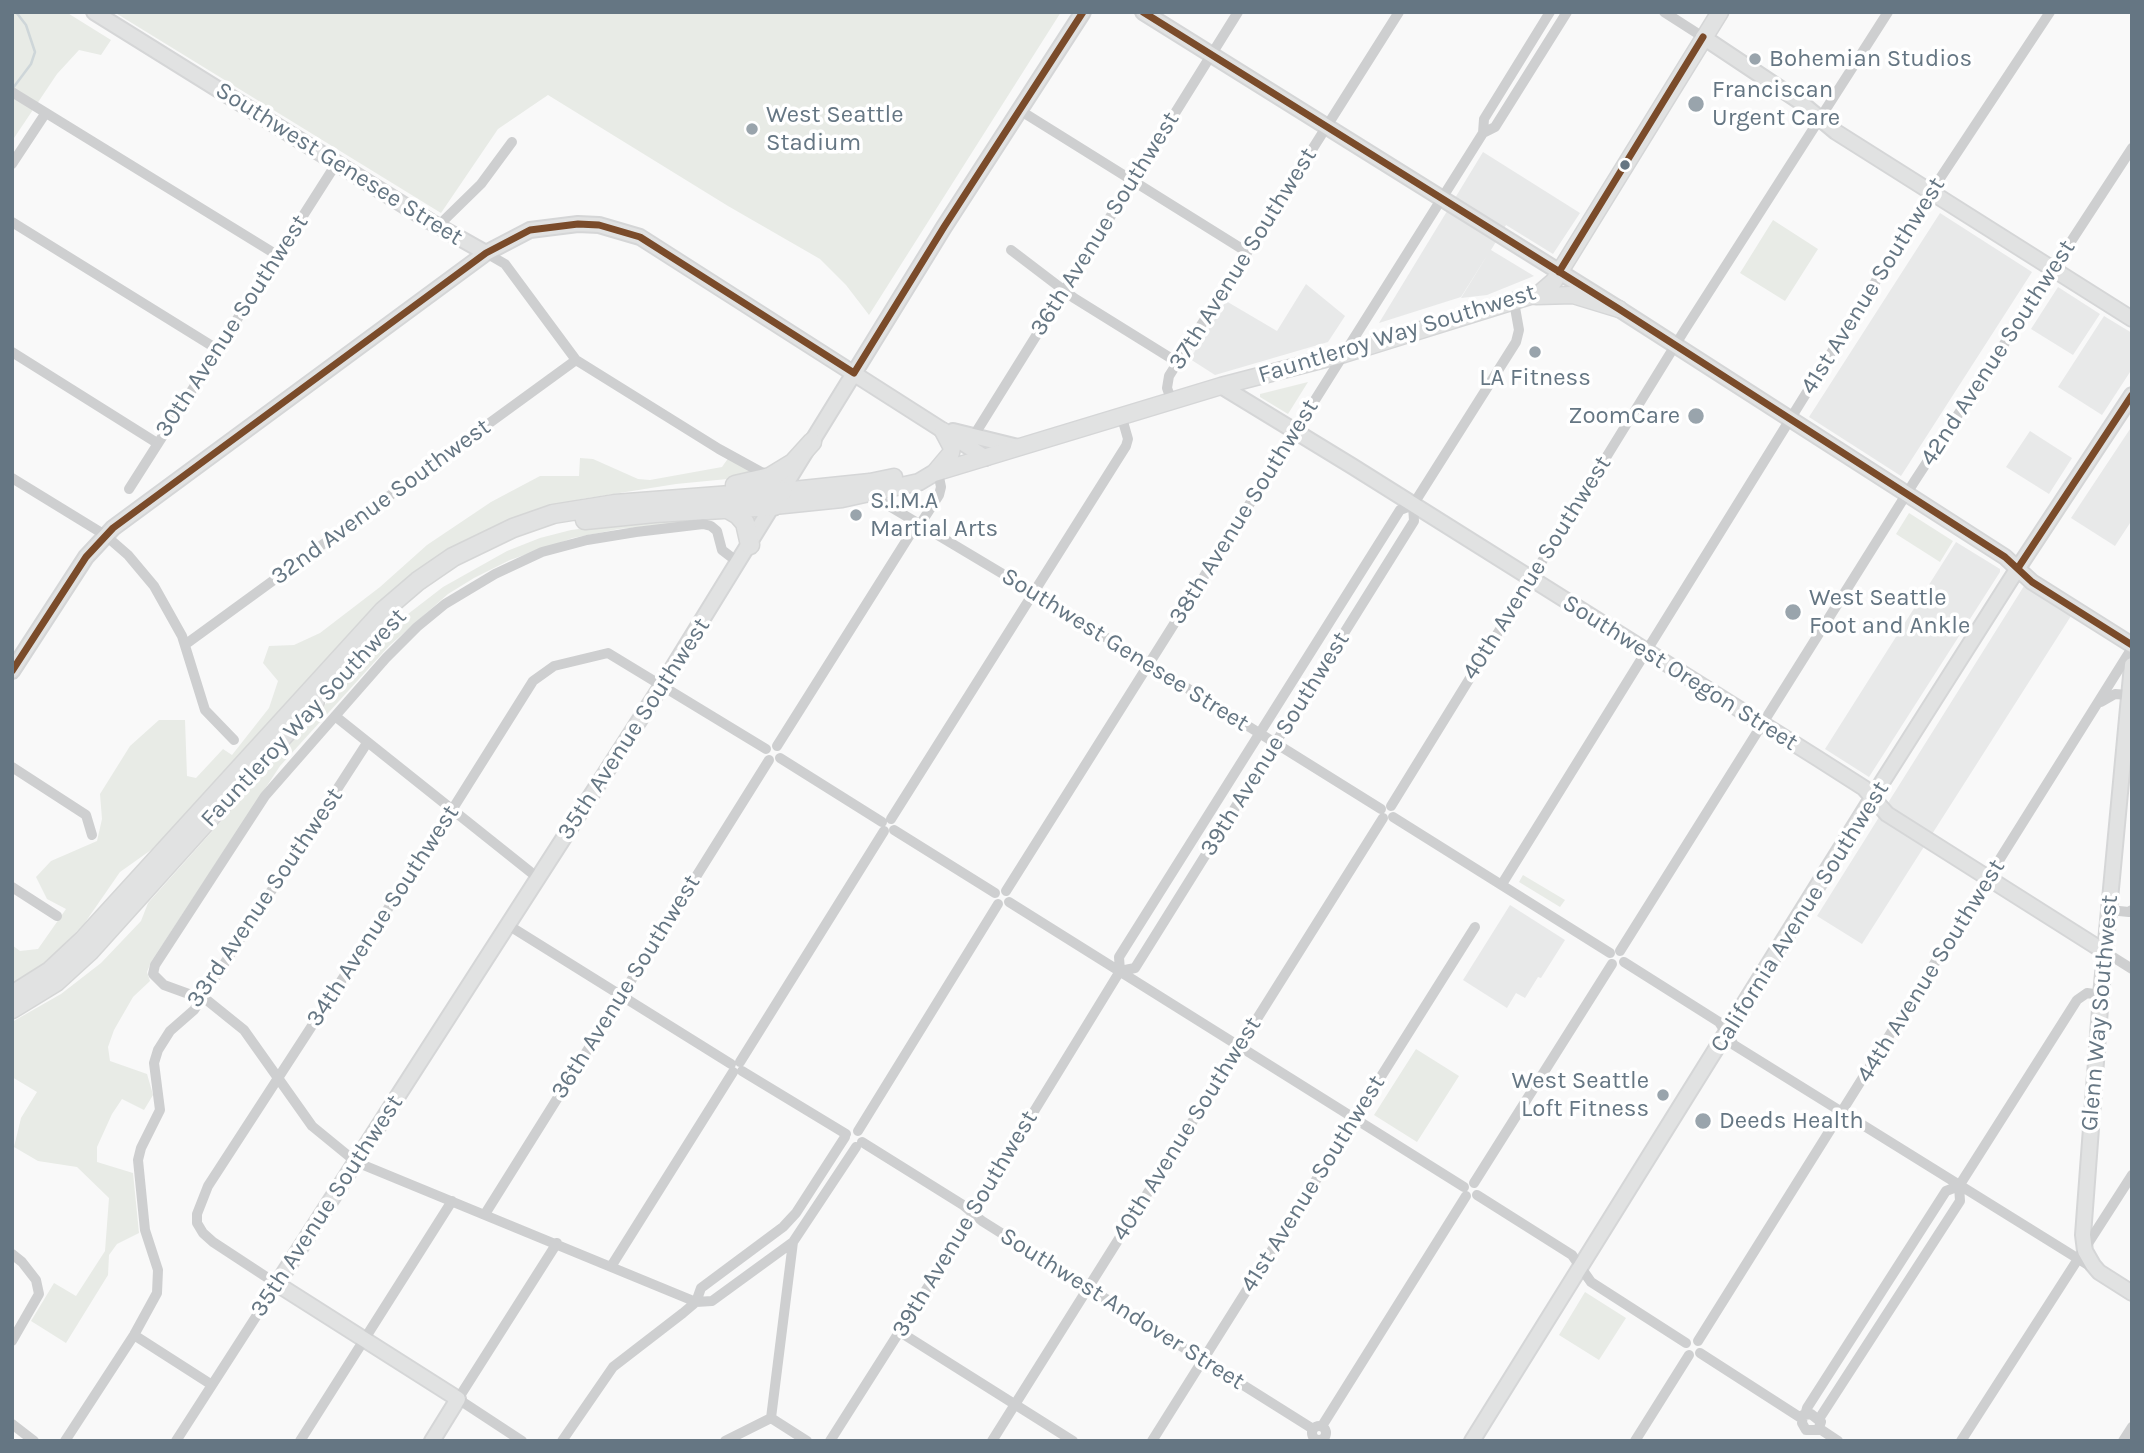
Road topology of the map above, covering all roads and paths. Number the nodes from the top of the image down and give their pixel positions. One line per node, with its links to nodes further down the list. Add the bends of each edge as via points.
1 (94, 12): 23 (street, Southwest Genesee Street)
2 (1083, 12): 15 (street, 35th Avenue Southwest)
3 (1143, 12): 13 (street)
4 (1238, 12): 13 (street, 36th Avenue Southwest)
5 (1399, 12): 18 (street, 37th Avenue Southwest)
6 (1550, 12): 19 (street, 38th Avenue Southwest, via 1484,119)
7 (1567, 12): 19 (street, 38th Avenue Southwest, via 1495,127)
8 (1664, 12): 12 (street)
9 (1720, 12): 12 (main road, Fauntleroy Way Southwest)
10 (1888, 12): 17 (street, 40th Avenue Southwest)
11 (2050, 12): 25 (street, 41st Avenue Southwest)
12 (1703, 37): 17 (street); 34 (main road, Fauntleroy Way Southwest)
13 (1210, 54): 18 (street); 24 (street, 36th Avenue Southwest)
14 (12, 92): 16 (street)
15 (1021, 111): 24 (street); 46 (street, 35th Avenue Southwest)
16 (45, 114): 22 (street); 32 (street)
17 (1820, 118): 25 (street); 40 (street, 40th Avenue Southwest)
18 (1325, 126): 26 (street); 30 (street, 37th Avenue Southwest)
19 (1483, 133): 26 (street, 38th Avenue Southwest)
20 (512, 142): 28 (street, via 481,184)
21 (2132, 148): 33 (street, 42nd Avenue Southwest)
22 (12, 164)
23 (336, 164): 28 (street, Southwest Genesee Street); 32 (street, 30th Avenue Southwest)
24 (1132, 180): 30 (street); 35 (street, 36th Avenue Southwest)
25 (1931, 192): 33 (street); 51 (street, 41st Avenue Southwest)
26 (1440, 198): 34 (street); 43 (street, 38th Avenue Southwest)
27 (12, 222): 41 (street)
28 (438, 226): 31 (street, Southwest Genesee Street)
29 (1011, 250): 35 (street)
30 (1247, 252): 45 (street, 37th Avenue Southwest)
31 (486, 253): 44 (street, Southwest Genesee Street, via 505,264); 46 (street, via 530,230 578,223 640,237); 70 (street)
32 (277, 255): 41 (street, 30th Avenue Southwest)
33 (2053, 269): 39 (street); 64 (street, 42nd Avenue Southwest)
34 (1559, 272): 36 (main road, Fauntleroy Way Southwest, via 1546,289); 38 (street)
35 (1064, 289): 45 (street); 54 (street, 36th Avenue Southwest)
36 (1533, 296): 37 (main road, Fauntleroy Way Southwest); 38 (main road, via 1573,295)
37 (1514, 302): 43 (main road, Fauntleroy Way Southwest); 67 (street, 39th Avenue Southwest, via 1519,330 1516,342)
38 (1619, 309): 40 (street)
39 (2132, 318)
40 (1675, 345): 51 (street); 74 (street, 40th Avenue Southwest)
41 (217, 349): 56 (street, 30th Avenue Southwest)
42 (12, 352): 56 (street)
43 (1344, 354): 47 (main road, Fauntleroy Way Southwest); 53 (street, 38th Avenue Southwest)
44 (576, 360): 60 (street, Southwest Genesee Street); 76 (street, 32nd Avenue Southwest)
45 (1177, 362): 49 (street, 37th Avenue Southwest, via 1167,384)
46 (854, 373): 52 (street); 55 (street, 35th Avenue Southwest)
47 (1220, 386): 49 (main road, Fauntleroy Way Southwest); 53 (street, Southwest Oregon Street)
48 (2132, 395): 73 (street, California Avenue Southwest)
49 (1172, 402): 50 (main road, Fauntleroy Way Southwest)
50 (1122, 418): 57 (main road, Fauntleroy Way Southwest); 75 (street, via 1126,446)
51 (1790, 419): 64 (street); 78 (street, 41st Avenue Southwest)
52 (938, 427): 54 (street); 59 (main road, via 951,453)
53 (1296, 431): 67 (street, Southwest Oregon Street); 79 (street, 38th Avenue Southwest)
54 (967, 440): 57 (street); 58 (street)
55 (812, 442): 60 (highway, via 793,463); 65 (street, 35th Avenue Southwest)
56 (158, 443): 62 (street, 30th Avenue Southwest)
57 (1021, 448): 58 (main road, Fauntleroy Way Southwest)
58 (986, 458): 59 (main road, Fauntleroy Way Southwest)
59 (936, 472): 63 (main road, Fauntleroy Way Southwest, via 919,482); 65 (main road, Fauntleroy Way Southwest); 69 (street, via 941,491)
60 (770, 477): 66 (highway, via 701,488)
61 (12, 478): 70 (street)
62 (129, 489)
63 (869, 494): 65 (main road, Fauntleroy Way Southwest); 69 (street, Southwest Genesee Street)
64 (1906, 494): 73 (street); 86 (street, 42nd Avenue Southwest)
65 (778, 498): 66 (highway, Fauntleroy Way Southwest); 68 (highway, Fauntleroy Way Southwest); 71 (street, 35th Avenue Southwest)
66 (666, 499): 113 (highway, Fauntleroy Way Southwest, via 534,519 453,557 418,581 374,620 83,940 50,971)
67 (1413, 505): 74 (street, Southwest Oregon Street); 87 (street, 39th Avenue Southwest, via 1400,510); 90 (street, 39th Avenue Southwest, via 1414,521)
68 (726, 508): 71 (highway, via 745,523); 117 (highway, Fauntleroy Way Southwest, via 596,518 555,526 510,540 438,581 366,645 90,951 56,982)
69 (920, 523): 75 (street, Southwest Genesee Street); 91 (street)
70 (105, 535): 76 (street, via 154,586); 81 (street)
71 (750, 545): 72 (street, 35th Avenue Southwest)
72 (739, 563): 82 (street, 35th Avenue Southwest); 85 (street, Fauntleroy Way Southwest, via 722,550 715,528 703,524 587,540 542,552 445,604 386,658)
73 (2018, 568): 77 (street, via 2032,582); 94 (street, California Avenue Southwest)
74 (1531, 579): 78 (street, Southwest Oregon Street); 96 (street, 40th Avenue Southwest)
75 (1033, 592): 79 (street, Southwest Genesee Street); 97 (street)
76 (187, 644): 88 (street, via 205,710)
77 (2132, 646): 84 (street, 44th Avenue Southwest)
78 (1646, 652): 86 (street, Southwest Oregon Street); 101 (street, 41st Avenue Southwest)
79 (1147, 664): 87 (street, Southwest Genesee Street); 103 (street, 38th Avenue Southwest)
80 (2132, 665): 83 (street, Glenn Way Southwest)
81 (12, 671)
82 (662, 685): 91 (street); 95 (street, 34th Avenue Southwest, via 608,653 554,666 533,681); 99 (street, 35th Avenue Southwest)
83 (2129, 695): 84 (street, via 2111,695); 104 (street, Glenn Way Southwest)
84 (2095, 707): 100 (street, 44th Avenue Southwest)
85 (335, 716): 89 (street); 116 (street, Fauntleroy Way Southwest, via 265,796 155,965 153,974 164,985)
86 (1762, 724): 94 (street, Southwest Oregon Street); 110 (street, 42nd Avenue Southwest)
87 (1259, 734): 90 (street, Southwest Genesee Street); 112 (street, 39th Avenue Southwest, via 1119,957)
88 (234, 740)
89 (367, 743): 95 (street); 116 (street, 33rd Avenue Southwest)
90 (1275, 744): 96 (street, Southwest Genesee Street); 112 (street, 39th Avenue Southwest, via 1135,968)
91 (771, 748): 92 (street, via 765,754)
92 (774, 759): 97 (street); 114 (street, 36th Avenue Southwest)
93 (12, 767): 98 (street, via 86,816)
94 (1873, 797): 100 (street, Southwest Oregon Street, via 1887,814); 118 (street, California Avenue Southwest)
95 (452, 810): 99 (street); 121 (street, 34th Avenue Southwest)
96 (1387, 812): 101 (street, Southwest Genesee Street); 119 (street, 40th Avenue Southwest)
97 (888, 825): 103 (street); 120 (street)
98 (92, 835)
99 (538, 878): 107 (street, 35th Avenue Southwest)
100 (1989, 879): 109 (street, Southwest Oregon Street); 122 (street, 44th Avenue Southwest)
101 (1502, 884): 110 (street, Southwest Genesee Street)
102 (12, 887): 106 (street)
103 (1002, 898): 112 (street); 124 (street, 38th Avenue Southwest)
104 (2109, 910): 105 (street); 109 (street, Glenn Way Southwest)
105 (2132, 910)
106 (57, 916)
107 (508, 925): 114 (street); 127 (street, 35th Avenue Southwest)
108 (1475, 927): 123 (street, 41st Avenue Southwest)
109 (2105, 952): 111 (street, Southwest Oregon Street); 115 (street, Glenn Way Southwest)
110 (1618, 955): 118 (street, Southwest Genesee Street, via 1719,1022); 130 (street, via 1609,958 1612,964 1474,1183 1468,1182)
111 (2132, 969)
112 (1120, 971): 119 (street); 132 (street, 39th Avenue Southwest)
113 (12, 995)
114 (621, 995): 120 (street); 133 (street, 36th Avenue Southwest)
115 (2101, 995): 129 (street, via 2087,993 2077,1000); 137 (street, Glenn Way Southwest)
116 (202, 998): 121 (street, via 244,1030); 145 (street, 33rd Avenue Southwest, via 170,1031 155,1063 160,1110 138,1160 145,1230 159,1282)
117 (12, 1009)
118 (1727, 1035): 122 (street, Southwest Genesee Street, via 1734,1045); 139 (street, California Avenue Southwest)
119 (1239, 1046): 123 (street); 141 (street, 40th Avenue Southwest)
120 (737, 1067): 125 (street); 138 (street)
121 (278, 1077): 127 (street, via 312,1126); 140 (street, 34th Avenue Southwest, via 208,1186 197,1214 197,1223 213,1242)
122 (1842, 1112): 129 (street, Southwest Genesee Street); 147 (street, 44th Avenue Southwest)
123 (1354, 1118): 130 (street); 152 (street, 41st Avenue Southwest)
124 (858, 1131): 125 (street); 126 (street, via 863,1136)
125 (846, 1136): 126 (street, via 848,1146); 143 (street, via 796,1213 701,1288)
126 (859, 1145): 132 (street, Southwest Andover Street); 134 (street)
127 (356, 1162): 131 (street); 140 (street, 35th Avenue Southwest)
128 (2132, 1175): 137 (street)
129 (1959, 1186): 137 (street, Southwest Genesee Street); 156 (street, via 1946,1191); 159 (street, via 1960,1201)
130 (1469, 1193): 139 (street, via 1572,1255); 162 (street)
131 (452, 1201): 133 (street); 146 (street)
132 (973, 1213): 141 (street, Southwest Andover Street); 144 (street, 39th Avenue Southwest)
133 (485, 1214): 135 (street)
134 (793, 1242): 143 (street, via 712,1301); 157 (street)
135 (557, 1243): 138 (street); 154 (street)
136 (12, 1254): 148 (street, via 36,1280 39,1294)
137 (2082, 1255): 142 (street); 180 (street)
138 (612, 1265): 143 (street)
139 (1581, 1268): 149 (street, via 1591,1282); 176 (street, California Avenue Southwest)
140 (277, 1284): 146 (street); 153 (street, 35th Avenue Southwest)
141 (1087, 1287): 152 (street, Southwest Andover Street); 155 (street, 40th Avenue Southwest)
142 (2132, 1293)
143 (696, 1301): 169 (street, via 613,1367)
144 (900, 1332): 155 (street); 172 (street, 39th Avenue Southwest)
145 (134, 1335): 153 (street); 164 (street)
146 (365, 1339): 154 (street); 166 (street)
147 (1698, 1340): 149 (street); 150 (street)
148 (12, 1341)
149 (1686, 1343): 151 (street)
150 (1700, 1353): 151 (street); 156 (street)
151 (1689, 1355): 177 (street)
152 (1203, 1360): 162 (street, Southwest Andover Street); 175 (street, 41st Avenue Southwest)
153 (212, 1385): 165 (street, 35th Avenue Southwest)
154 (458, 1399): 167 (street); 168 (street)
155 (1014, 1404): 173 (street, 40th Avenue Southwest); 174 (street)
156 (1803, 1416): 159 (street, via 1811,1414); 161 (street)
157 (771, 1418): 170 (street); 171 (street)
158 (12, 1424): 163 (street)
159 (1820, 1424): 161 (street, via 1814,1432); 179 (street)
160 (2132, 1427): 181 (street)
161 (1806, 1430): 178 (street)
162 (1320, 1435)
163 (34, 1441)
164 (65, 1441)
165 (176, 1441)
166 (300, 1441)
167 (432, 1441)
168 (522, 1441)
169 (562, 1441)
170 (725, 1441)
171 (807, 1441)
172 (830, 1441)
173 (992, 1441)
174 (1073, 1441)
175 (1152, 1441)
176 (1472, 1441)
177 (1635, 1441)
178 (1799, 1441)
179 (1838, 1441)
180 (1961, 1441)
181 (2123, 1441)

